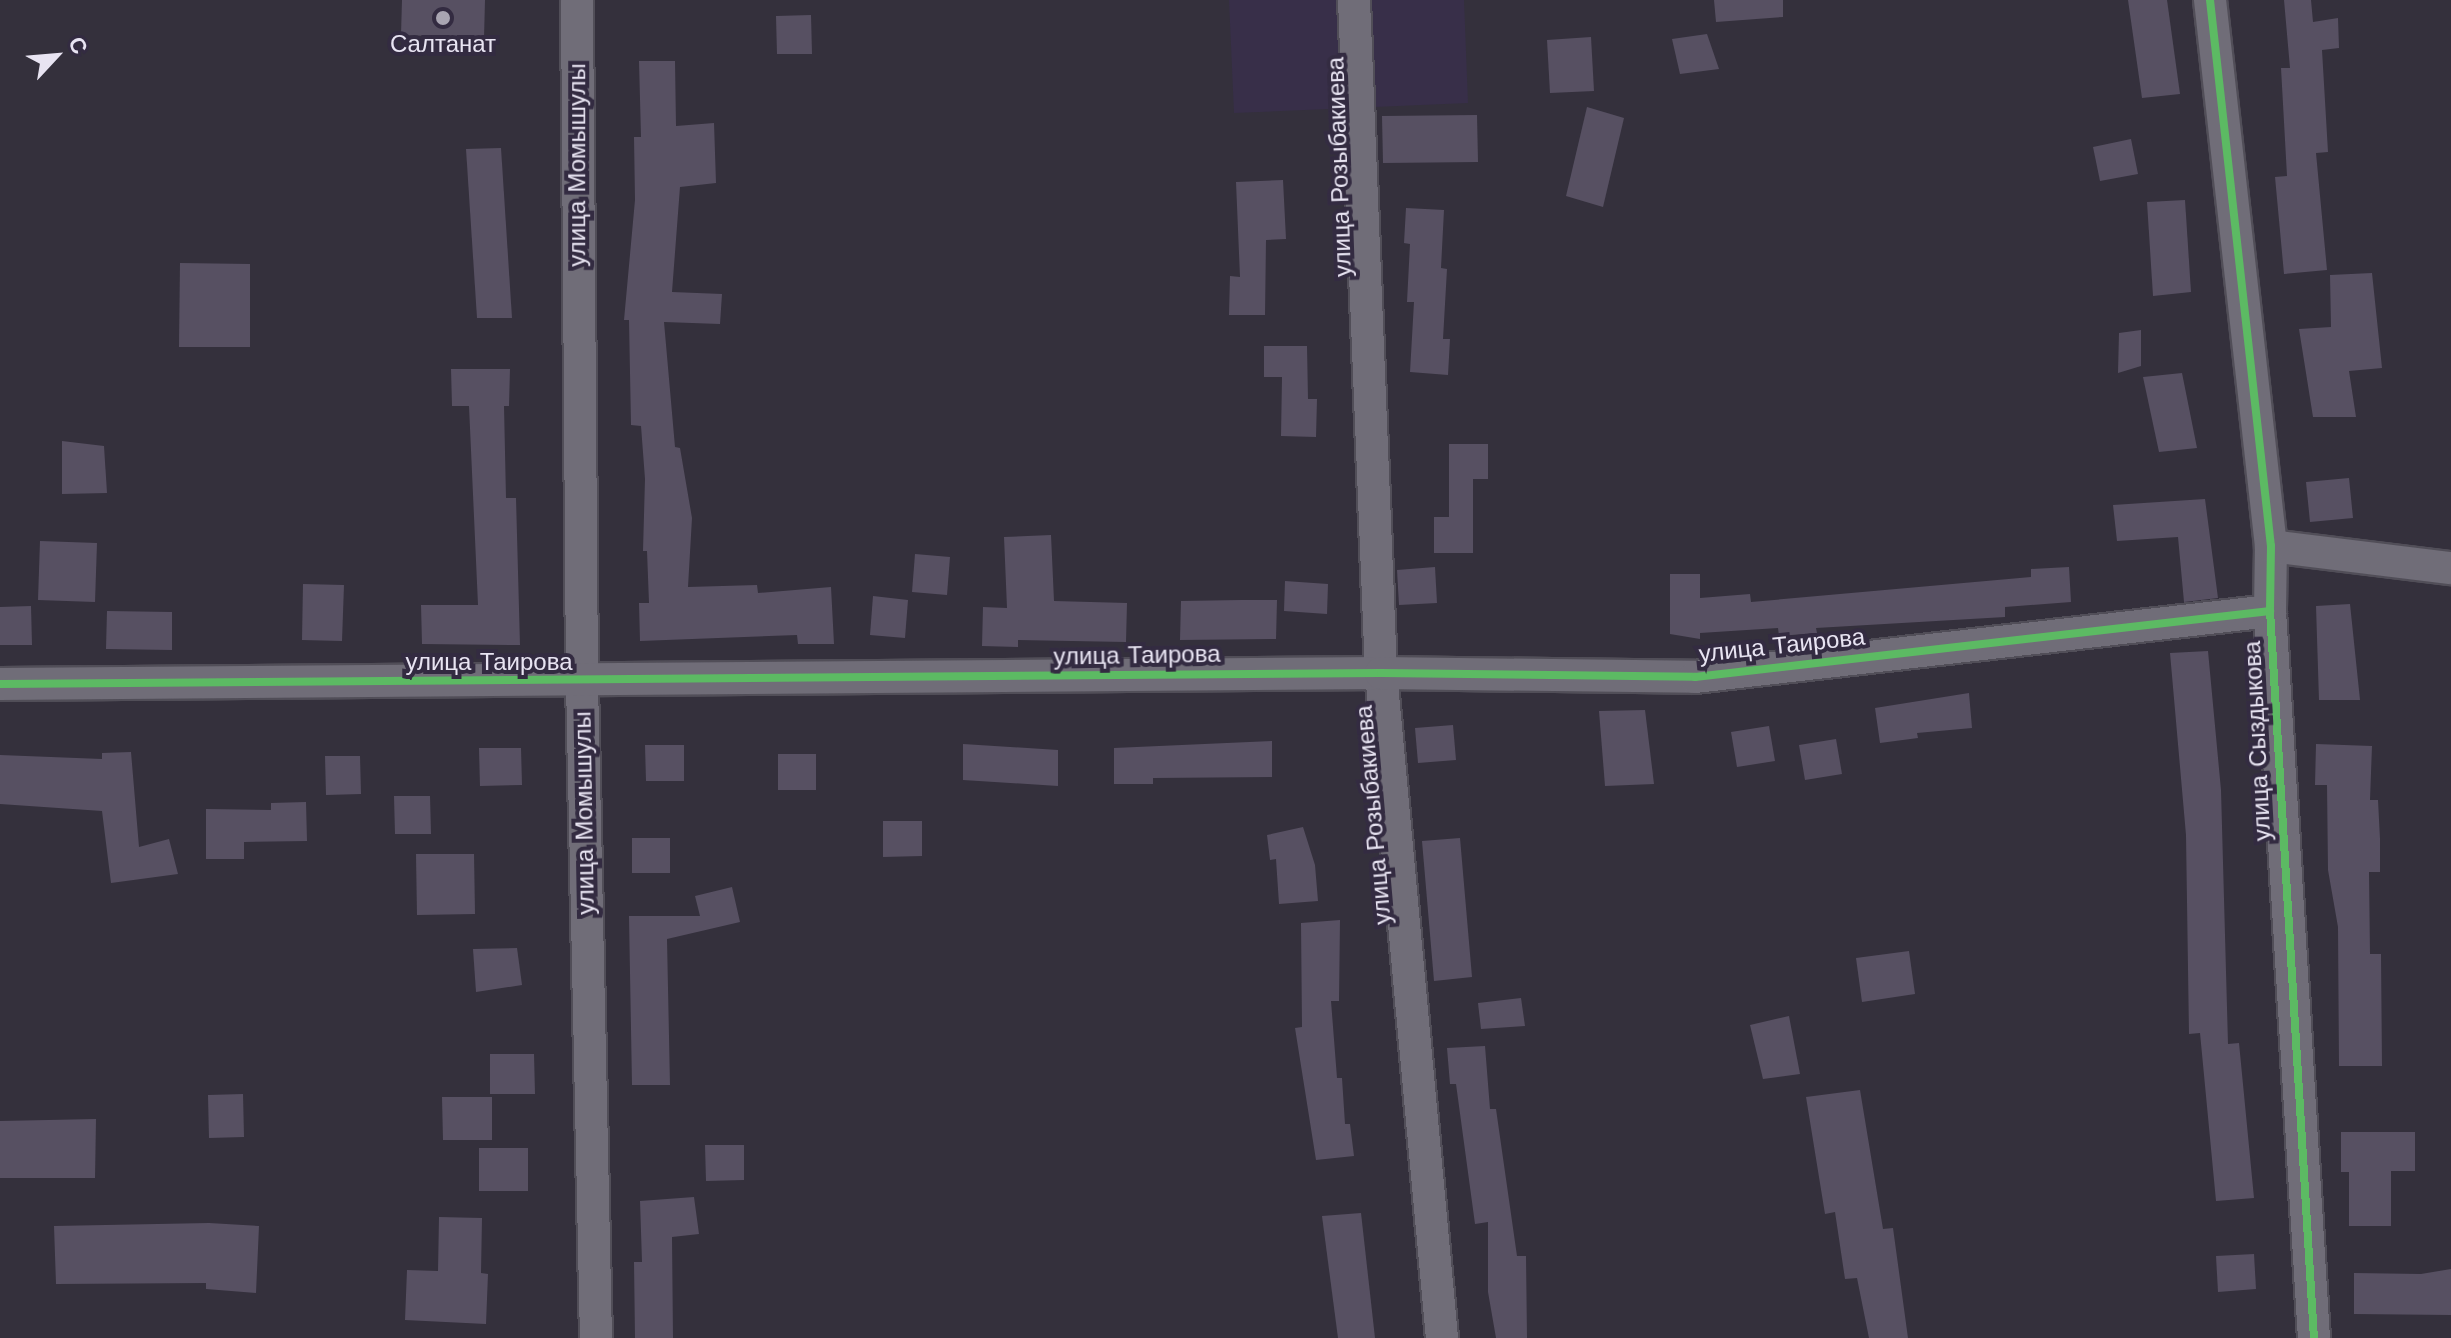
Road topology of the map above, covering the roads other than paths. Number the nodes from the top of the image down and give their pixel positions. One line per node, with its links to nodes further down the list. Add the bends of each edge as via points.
1 (577, 0): 8 (street, улица Момышулы)
2 (1354, 0): 7 (street, улица Розыбакиева)
3 (2210, 0): 4 (street, улица Сыздыкова)
4 (2271, 546): 5 (street); 6 (street, улица Сыздыкова)
5 (2451, 568)
6 (2270, 611): 7 (street, улица Таирова, via 1695,677); 12 (street, улица Сыздыкова)
7 (1381, 673): 8 (street, улица Таирова); 11 (street, улица Розыбакиева)
8 (582, 682): 9 (street, улица Таирова); 10 (street, улица Момышулы)
9 (0, 684)
10 (596, 1338)
11 (1442, 1338)
12 (2314, 1338)

